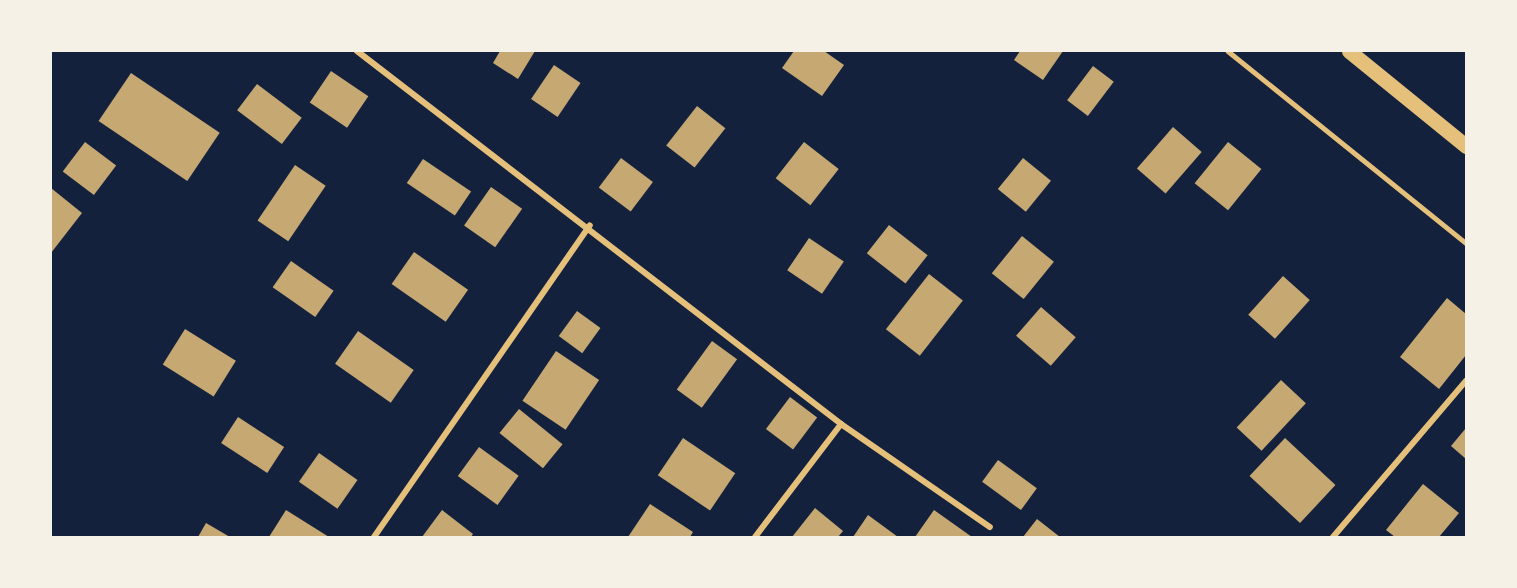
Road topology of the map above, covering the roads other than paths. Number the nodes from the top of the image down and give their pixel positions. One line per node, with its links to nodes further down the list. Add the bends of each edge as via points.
1 (357, 51): 5 (street)
2 (1228, 51): 6 (lane)
3 (1349, 51): 4 (main road)
4 (1466, 146)
5 (590, 225): 8 (street); 10 (street)
6 (1466, 243)
7 (1466, 381): 12 (street)
8 (842, 424): 9 (street); 11 (street)
9 (990, 527)
10 (374, 537)
11 (755, 537)
12 (1333, 537)

